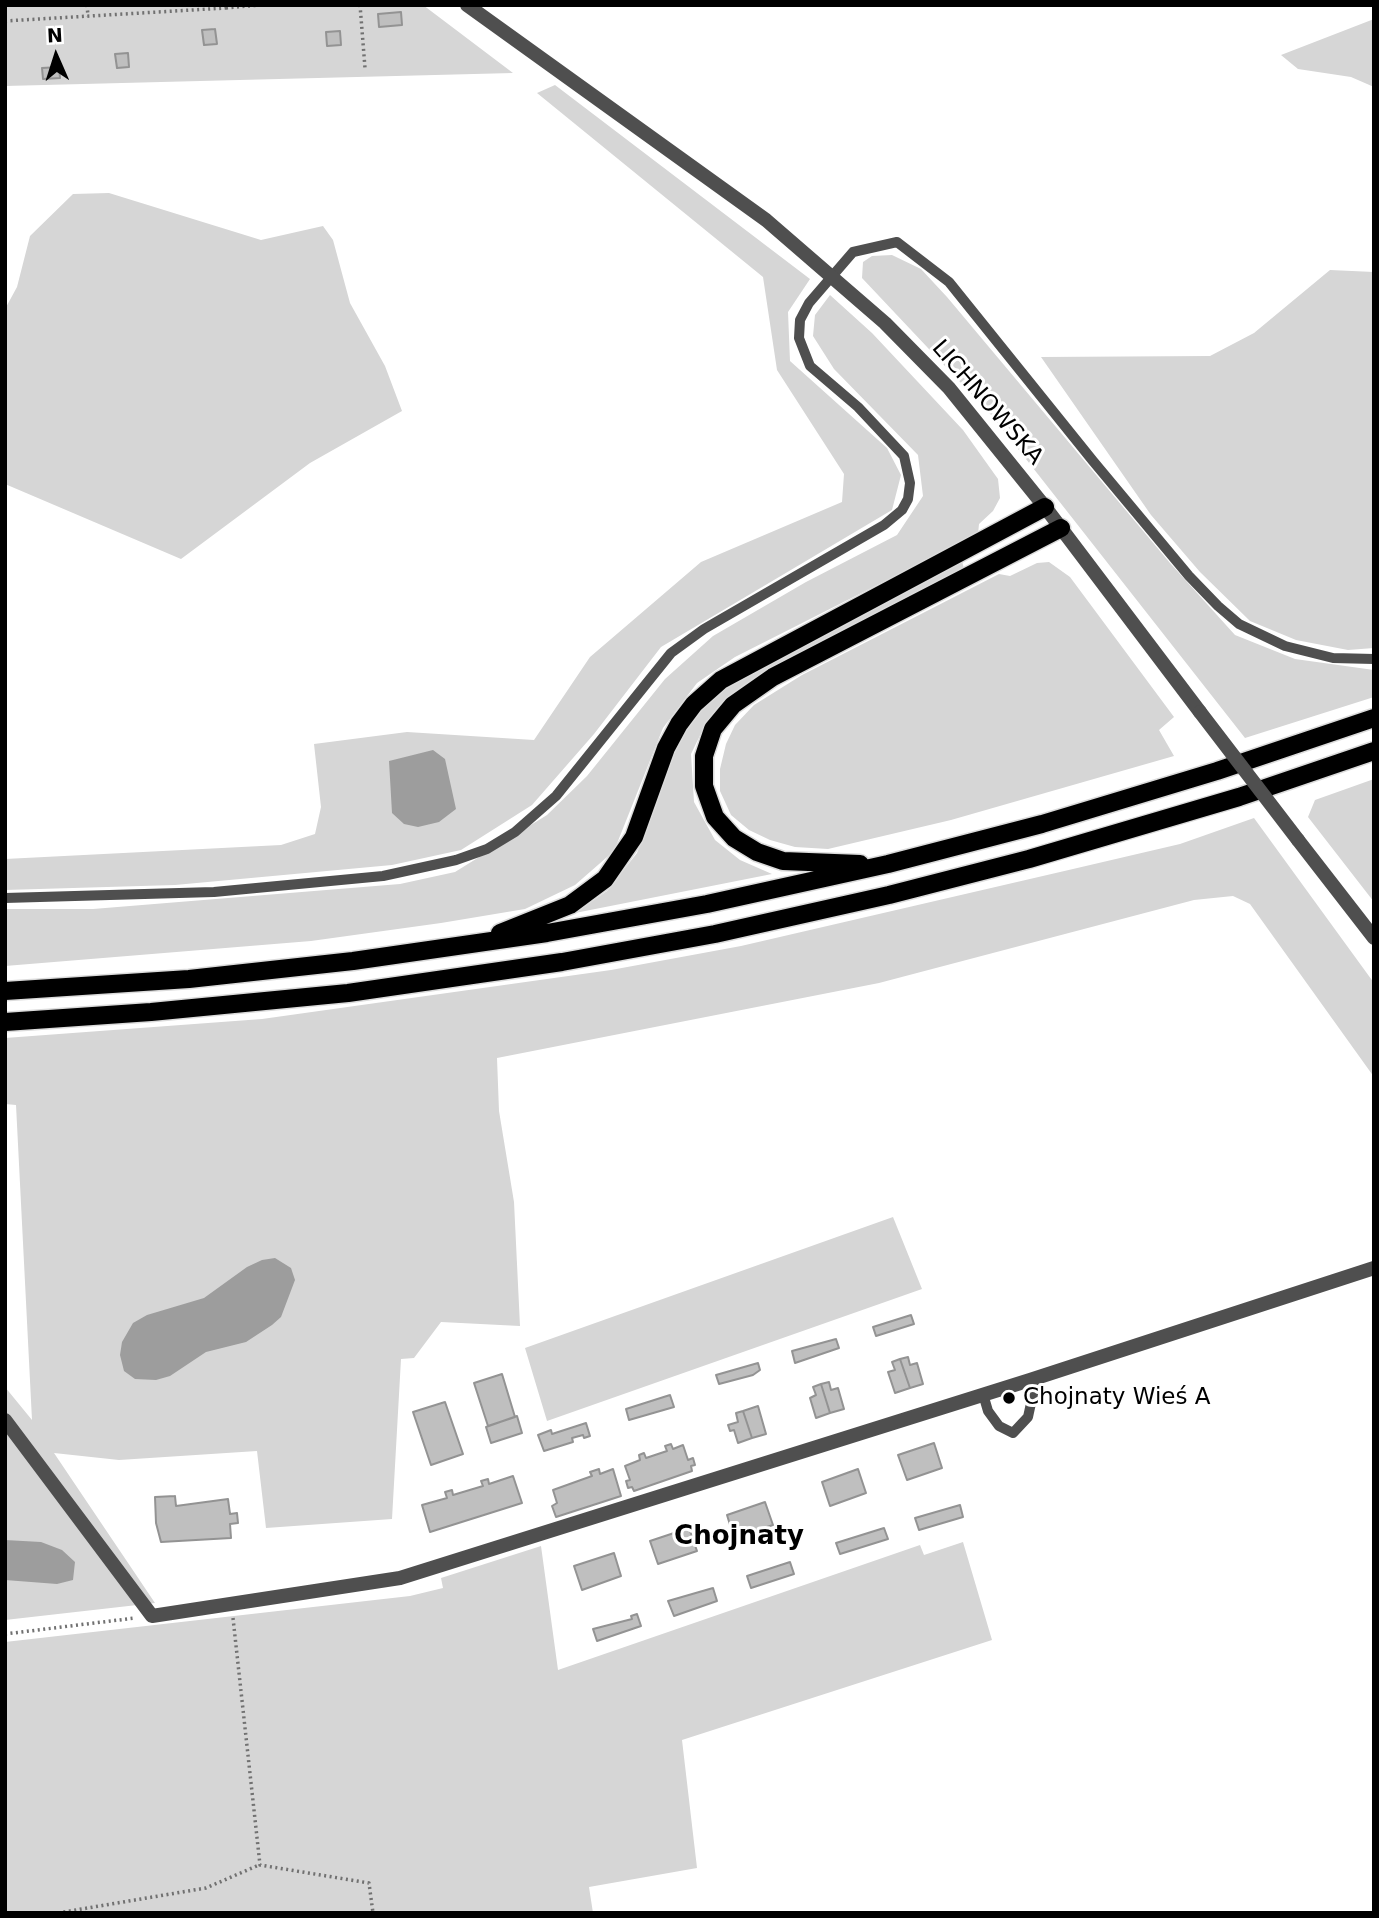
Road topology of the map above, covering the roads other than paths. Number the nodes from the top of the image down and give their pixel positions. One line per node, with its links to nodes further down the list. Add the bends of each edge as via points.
1 (467, 5): 2 (street, LICHNOWSKA, via 766,220)
2 (832, 275): 3 (street, LICHNOWSKA, via 949,388); 5 (lane, via 853,252 897,242 949,282 1093,461 1218,606 1239,624 1285,646 1333,658); 9 (lane, via 800,320 802,351 810,366 858,407 904,456 910,483 902,510 671,653 555,796 515,831 487,849 456,860 383,876 214,892)
3 (1045, 507): 4 (street, LICHNOWSKA); 11 (main road, via 721,680 679,724 634,837 605,879 570,905)
4 (1060, 528): 8 (main road, via 773,677 733,705 713,729 704,756 704,786 710,807 726,831 743,845 800,863); 10 (street, LICHNOWSKA, bridge)
5 (1374, 659)
6 (1374, 718): 8 (main road, via 1128,799)
7 (1374, 751): 13 (main road, via 1041,856 678,941 325,996)
8 (888, 864): 11 (main road, via 668,912)
9 (5, 898)
10 (1372, 936)
11 (468, 946): 12 (main road, via 257,972)
12 (5, 991)
13 (5, 1021)
14 (1374, 1268): 15 (street)
15 (1030, 1380): 16 (street); 16 (lane, via 1033,1394 1028,1417 1013,1433 999,1426)
16 (983, 1394): 17 (street, via 400,1578 152,1616)
17 (5, 1420)

